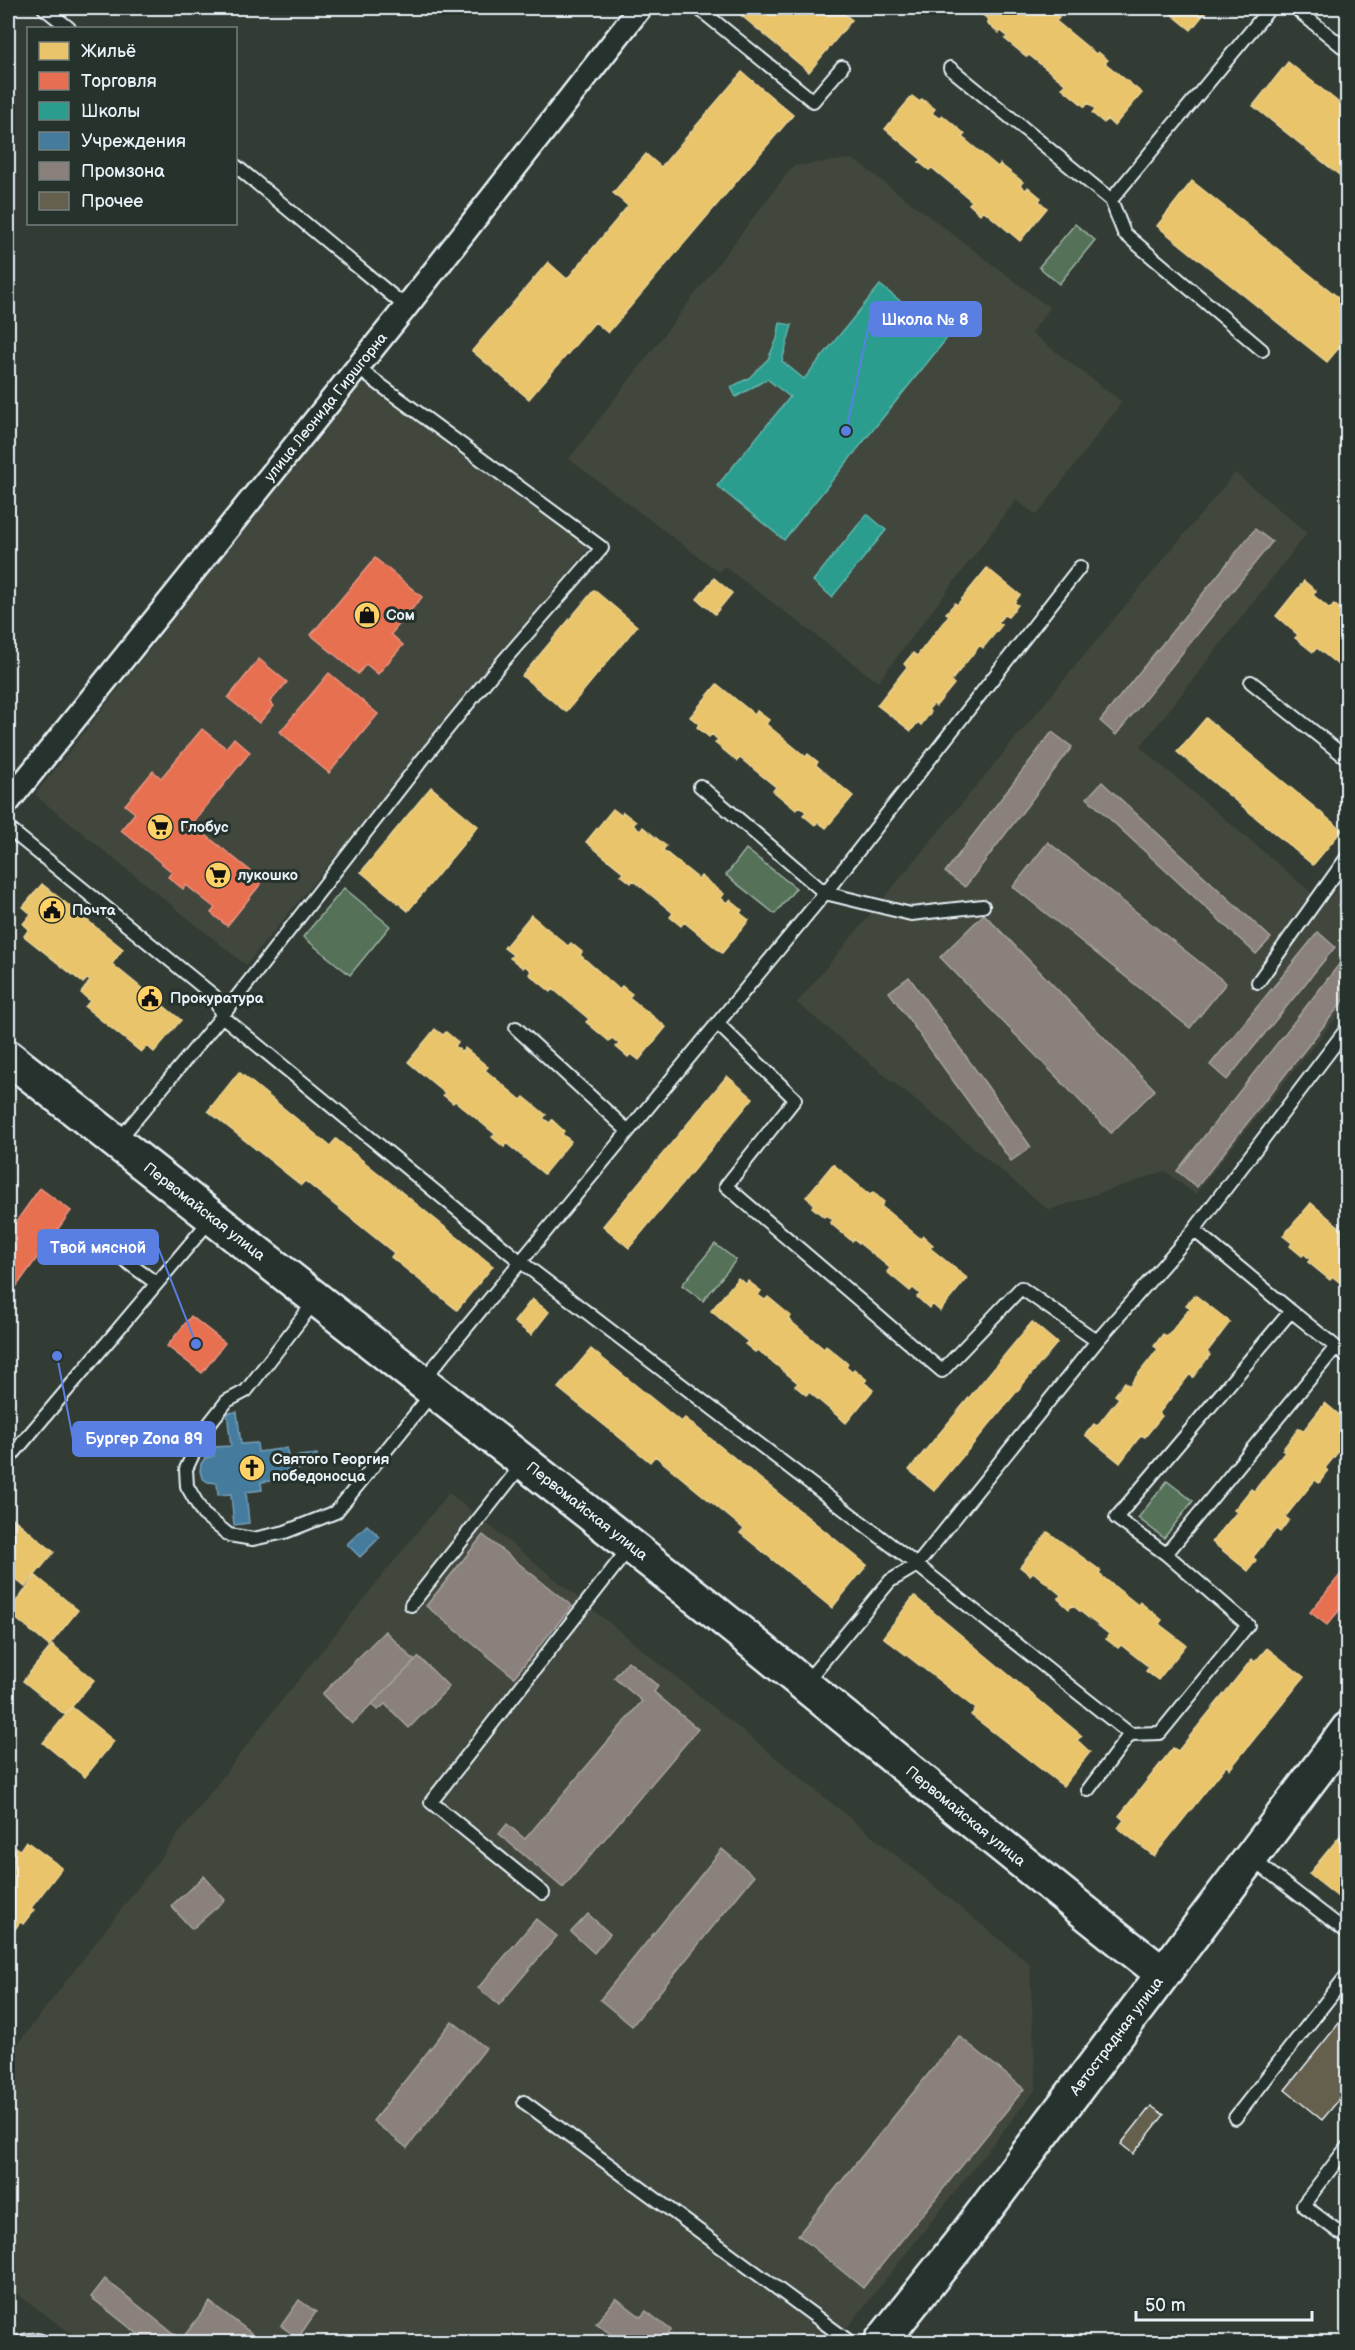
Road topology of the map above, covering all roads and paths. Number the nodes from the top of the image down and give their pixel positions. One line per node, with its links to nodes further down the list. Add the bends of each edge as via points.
1 (45, 8): 6 (lane)
2 (640, 8): 12 (street, улица Леонида Гиршгорна)
3 (698, 8): 8 (lane, via 813,101)
4 (1270, 8): 11 (lane)
5 (1298, 8): 7 (lane)
6 (68, 27)
7 (1347, 51)
8 (842, 67)
9 (950, 68): 11 (lane)
10 (237, 167): 12 (lane)
11 (1111, 200): 13 (lane, via 1124,233)
12 (406, 307): 14 (street, улица Леонида Гиршгорна)
13 (1262, 350)
14 (356, 367): 19 (street, улица Леонида Гиршгорна); 25 (lane, via 602,548 436,743)
15 (1080, 567): 22 (lane)
16 (1251, 682): 17 (lane)
17 (1347, 759)
18 (700, 786): 22 (lane)
19 (8, 802)
20 (8, 828): 25 (lane, via 214,996)
21 (1347, 856): 24 (lane)
22 (825, 893): 23 (lane, via 911,914); 26 (lane)
23 (983, 906)
24 (1258, 982)
25 (222, 1016): 31 (lane); 35 (lane)
26 (717, 1023): 30 (lane); 39 (lane, via 795,1099 726,1186 942,1371 1021,1288)
27 (1347, 1027): 33 (lane)
28 (516, 1028): 30 (lane)
29 (8, 1057): 31 (main road, Первомайская улица)
30 (628, 1131): 35 (lane)
31 (116, 1143): 32 (main road, Первомайская улица)
32 (213, 1216): 36 (lane); 37 (main road, Первомайская улица)
33 (1194, 1230): 38 (lane); 39 (lane)
34 (105, 1246): 36 (lane)
35 (521, 1262): 42 (lane); 47 (lane)
36 (156, 1283): 43 (lane)
37 (317, 1298): 42 (main road, Первомайская улица); 42 (lane, via 246,1391 227,1401 205,1429 186,1469 187,1486 203,1514 229,1534 253,1539 285,1532 336,1512)
38 (1291, 1311): 40 (lane); 46 (lane, via 1116,1518)
39 (1097, 1341): 47 (lane)
40 (1336, 1347): 41 (lane); 46 (lane)
41 (1347, 1357)
42 (429, 1386): 44 (main road, Первомайская улица)
43 (8, 1460)
44 (525, 1461): 45 (main road, Первомайская улица); 48 (lane)
45 (631, 1546): 49 (main road, Первомайская улица); 54 (lane, via 431,1802)
46 (1166, 1554): 51 (lane, via 1248,1625 1160,1733)
47 (917, 1565): 49 (lane, via 890,1581); 51 (lane)
48 (411, 1605)
49 (804, 1684): 56 (main road, Первомайская улица)
50 (1347, 1729): 53 (main road, Автострадная улица)
51 (1130, 1734): 52 (lane)
52 (1088, 1790)
53 (1251, 1857): 55 (lane); 56 (main road, Автострадная улица)
54 (543, 1893)
55 (1347, 1933)
56 (1162, 1973): 65 (main road, Автострадная улица)
57 (1347, 1974): 59 (lane)
58 (524, 2102): 64 (lane)
59 (1236, 2118)
60 (1347, 2146): 61 (lane, via 1303,2205)
61 (1347, 2239)
62 (20, 2343): 63 (lane)
63 (43, 2343)
64 (850, 2343)
65 (881, 2343)

